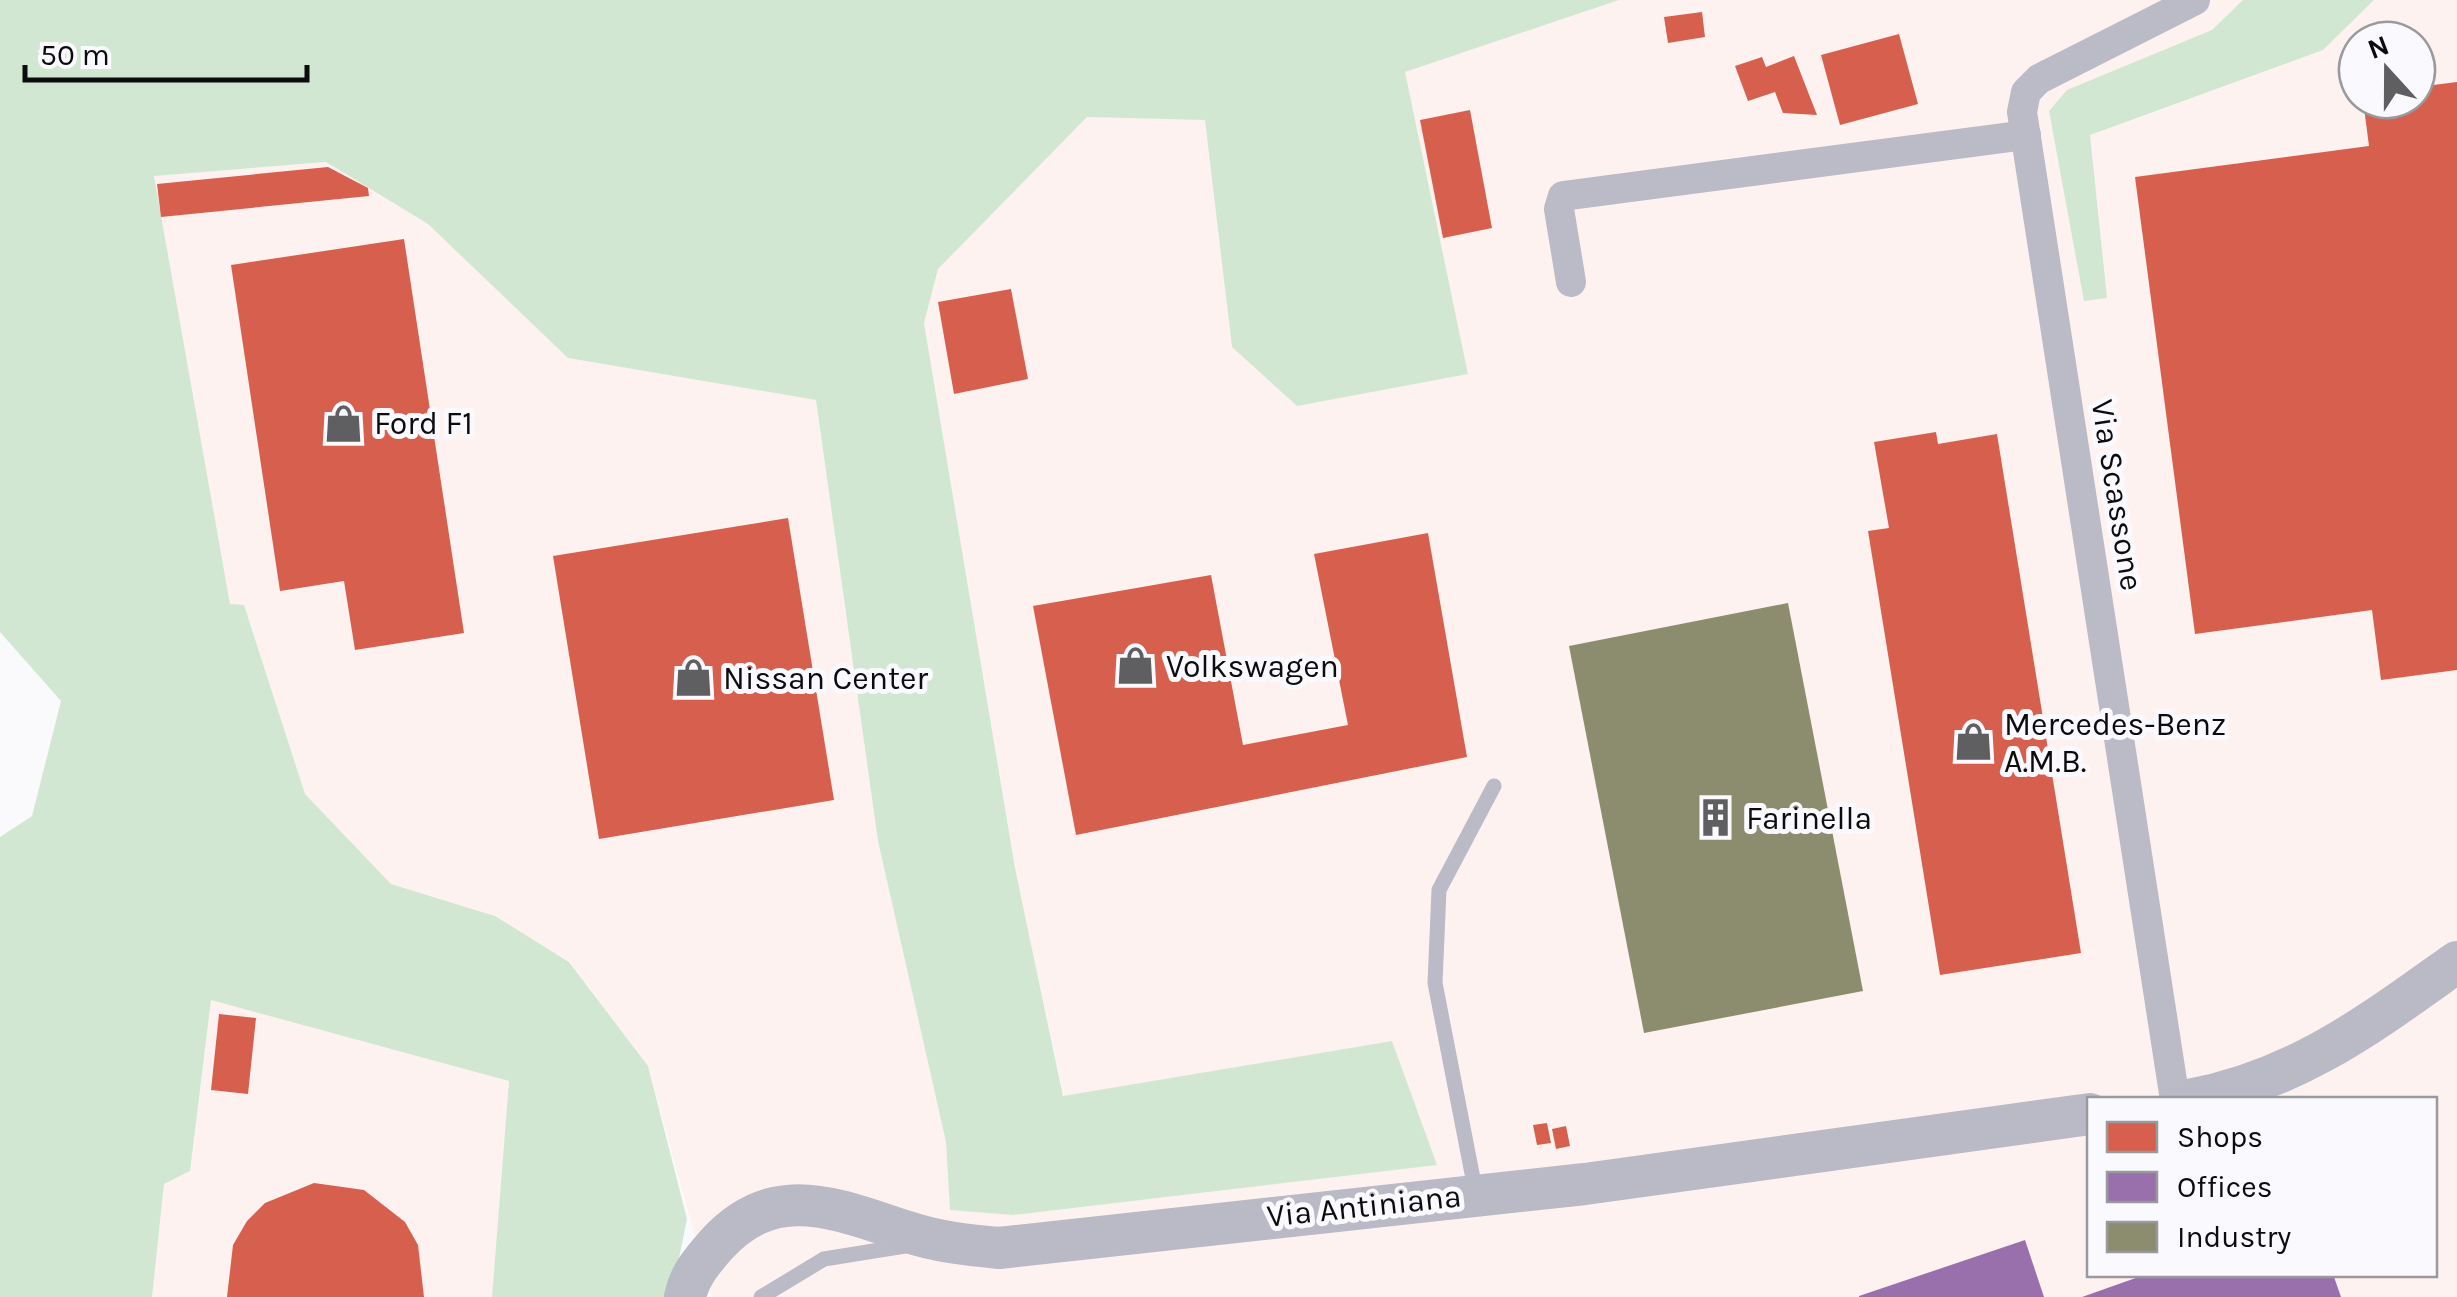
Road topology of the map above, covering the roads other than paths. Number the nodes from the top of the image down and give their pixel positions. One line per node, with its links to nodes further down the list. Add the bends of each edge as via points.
1 (2194, 0): 2 (street, Via Scassone, via 2039,79 2026,92)
2 (2026, 136): 3 (street, via 1563,196 1559,209); 6 (street, Via Scassone)
3 (1571, 282)
4 (1494, 786): 9 (lane, via 1439,890 1434,983)
5 (2457, 962): 7 (street, via 2344,1042 2271,1080)
6 (2175, 1097)
7 (2201, 1097)
8 (2087, 1114): 9 (street, Via Antiniana)
9 (1476, 1194): 10 (street, Via Antiniana, via 1000,1248)
10 (945, 1242): 11 (street, Via Antiniana, via 836,1207 760,1210 712,1250 688,1281); 12 (lane, via 824,1259)
11 (685, 1297)
12 (761, 1297)

